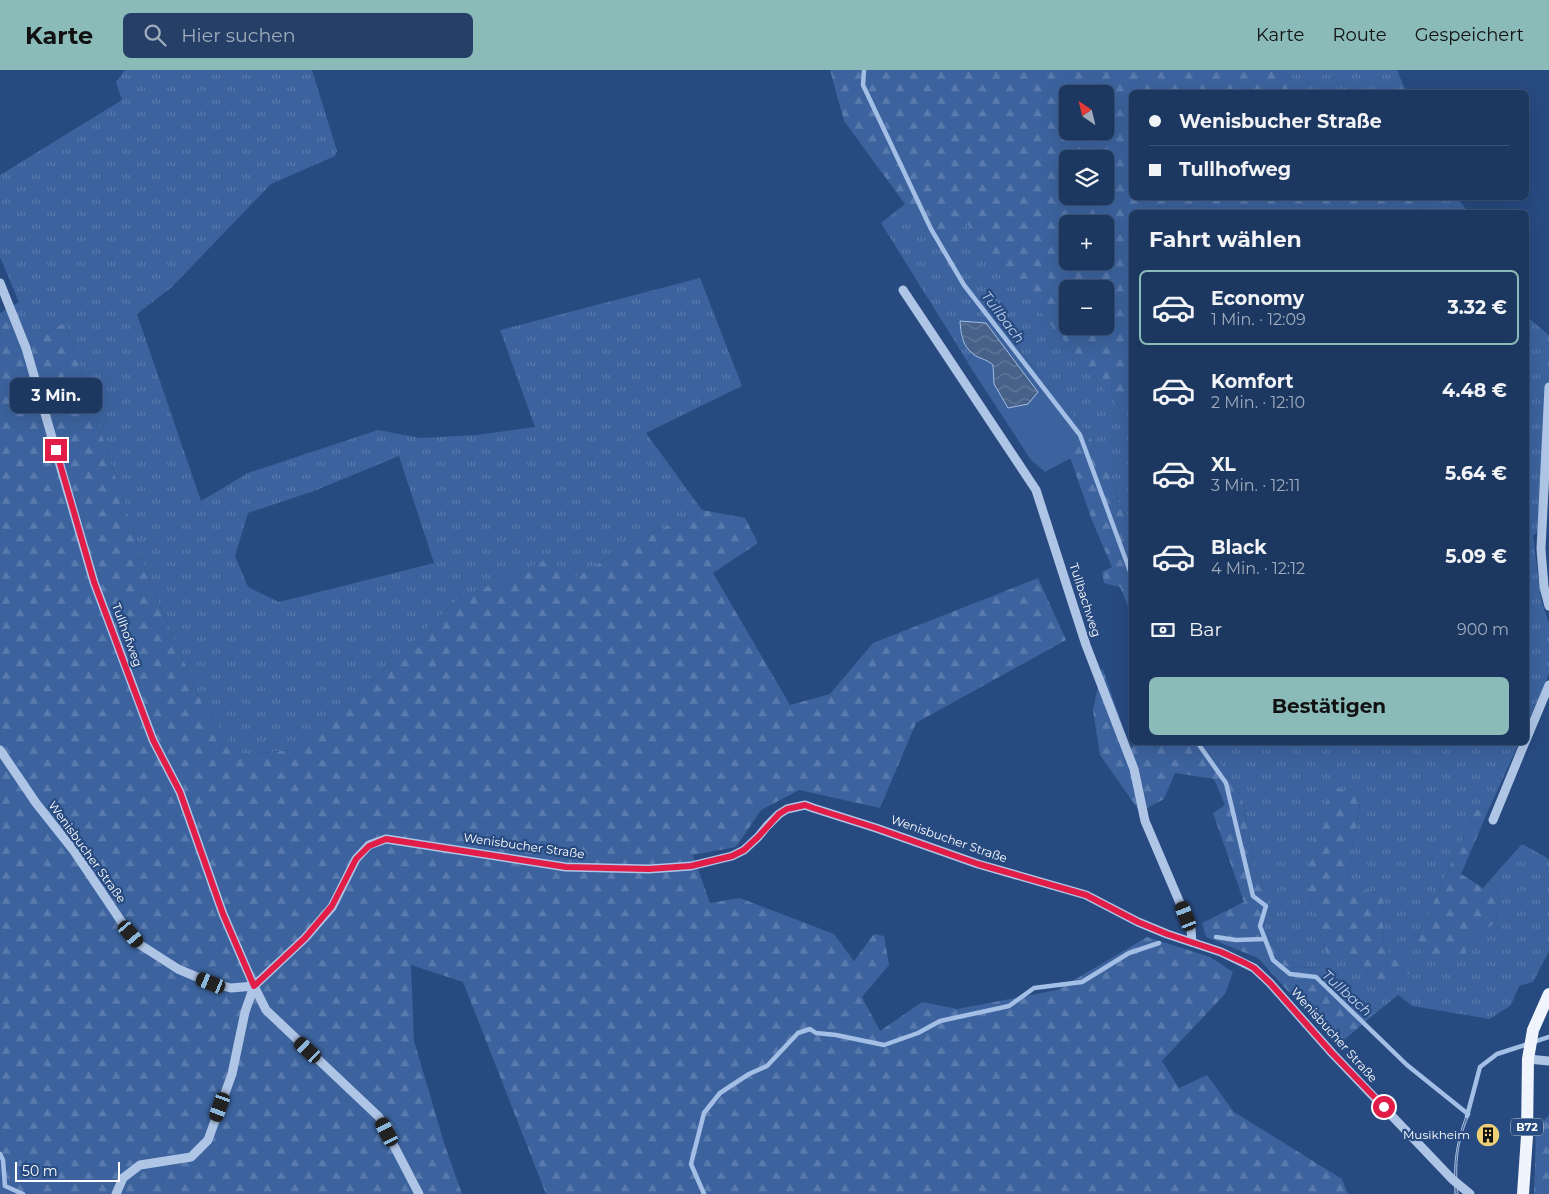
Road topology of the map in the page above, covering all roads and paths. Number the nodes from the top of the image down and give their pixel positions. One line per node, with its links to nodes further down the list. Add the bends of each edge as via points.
1 (0, 284): 11 (street, Tullhofweg, via 26,348 94,582 153,740 180,792 223,914)
2 (903, 290): 10 (street, Tullbachweg, via 1036,490 1086,645 1134,769 1145,821 1191,930)
3 (1549, 387): 4 (street, via 1541,549)
4 (1549, 606)
5 (1549, 685): 6 (street)
6 (1529, 735)
7 (1525, 745): 9 (street)
8 (0, 750): 11 (street, Wenisbucher Straße, via 140,944 178,969 211,983 231,988)
9 (1493, 820)
10 (1192, 942): 11 (street, Wenisbucher Straße, via 1138,922 1079,893 978,864 805,805 779,814 744,850 691,866 649,869 566,867 386,839 369,846 356,859 332,906 305,938); 15 (street, Wenisbucher Straße, via 1254,968)
11 (254, 986): 16 (street, via 232,1074 208,1140 192,1157 140,1165 123,1178); 17 (street, Tullhofweg, via 266,1010 379,1117)
12 (1549, 994): 13 (main road, B72, via 1533,1030)
13 (1528, 1059): 14 (street); 18 (main road, B72)
14 (1549, 1061)
15 (1466, 1191)
16 (116, 1194)
17 (419, 1194)
18 (1523, 1194)

